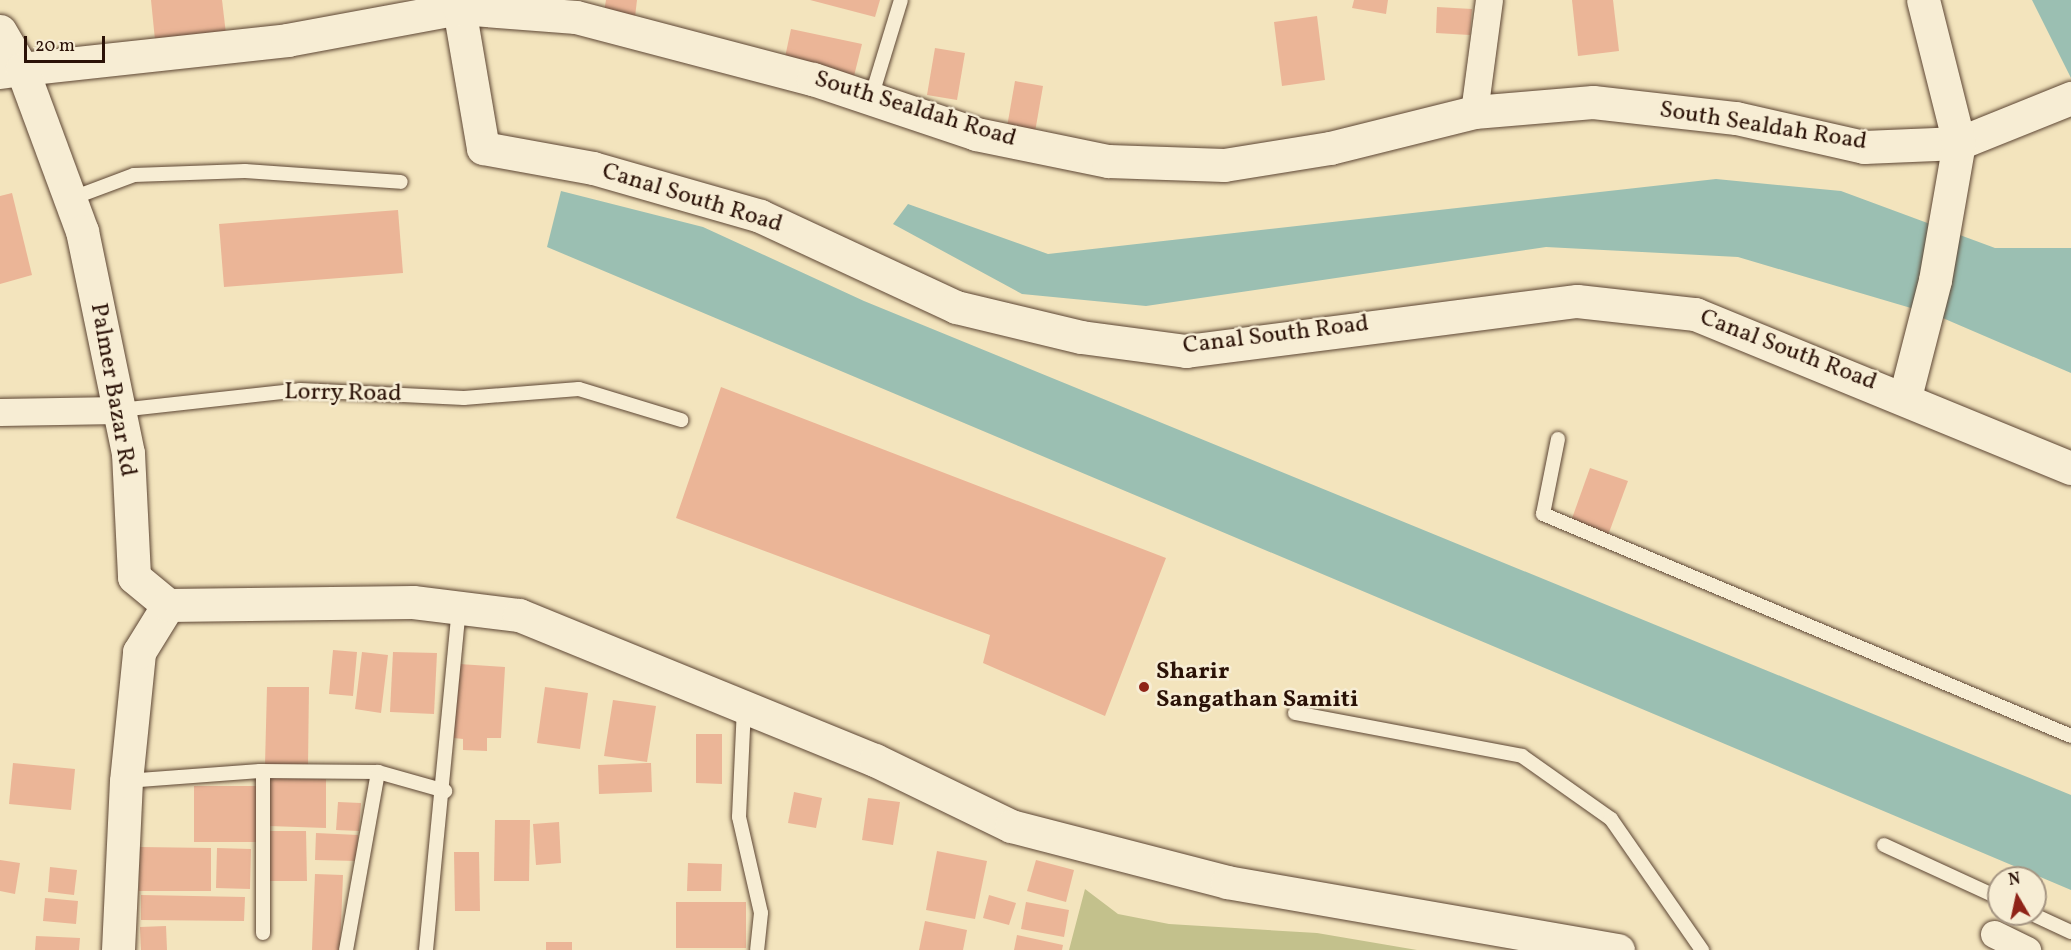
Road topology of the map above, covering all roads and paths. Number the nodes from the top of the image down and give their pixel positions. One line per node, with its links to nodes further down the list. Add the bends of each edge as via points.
1 (902, 0): 7 (lane)
2 (1489, 0): 9 (street)
3 (1923, 0): 10 (street)
4 (442, 7): 6 (street, South Sealdah Road, via 287,40); 7 (street, South Sealdah Road, via 576,17 645,31); 13 (street, Canal South Road, via 483,148 593,168 760,216 956,307 1081,337 1186,351 1577,301 1695,314)
5 (0, 31): 6 (street, Palmer Bazar Rd)
6 (11, 70): 12 (street, Palmer Bazar Rd)
7 (871, 98): 9 (street, South Sealdah Road, via 976,134 1108,161 1224,165 1330,148)
8 (2071, 98): 10 (street)
9 (1474, 112): 10 (street, South Sealdah Road, via 1593,102 1736,118 1864,147)
10 (1973, 139): 13 (street, Canal South Road)
11 (401, 182): 12 (lane, via 244,171 134,175)
12 (70, 199): 14 (street, Palmer Bazar Rd, via 82,231)
13 (1905, 397): 18 (street, Canal South Road)
14 (119, 410): 15 (street, Lorry Road); 16 (lane, Lorry Road, via 300,390 464,398 579,389); 19 (street, Palmer Bazar Rd, via 128,453 134,577)
15 (0, 412)
16 (681, 420)
17 (1558, 439): 23 (lane, via 1543,514)
18 (2071, 468)
19 (168, 605): 20 (street, via 413,602); 26 (street, via 139,652)
20 (459, 608): 21 (street, via 519,615); 27 (lane)
21 (744, 708): 37 (lane, via 740,817 761,913); 38 (street, via 875,760 1011,826 1227,882)
22 (1295, 713): 39 (lane, via 1522,756 1611,819)
23 (2071, 736)
24 (263, 771): 25 (lane); 26 (lane); 32 (lane)
25 (378, 772): 27 (lane); 35 (lane)
26 (126, 781): 34 (street)
27 (445, 791): 36 (lane)
28 (1884, 845): 29 (lane)
29 (1987, 892)
30 (2047, 921): 31 (lane)
31 (2071, 932)
32 (263, 933)
33 (1994, 934): 40 (street)
34 (118, 950)
35 (346, 950)
36 (426, 950)
37 (757, 950)
38 (1618, 950)
39 (1702, 950)
40 (2027, 950)

